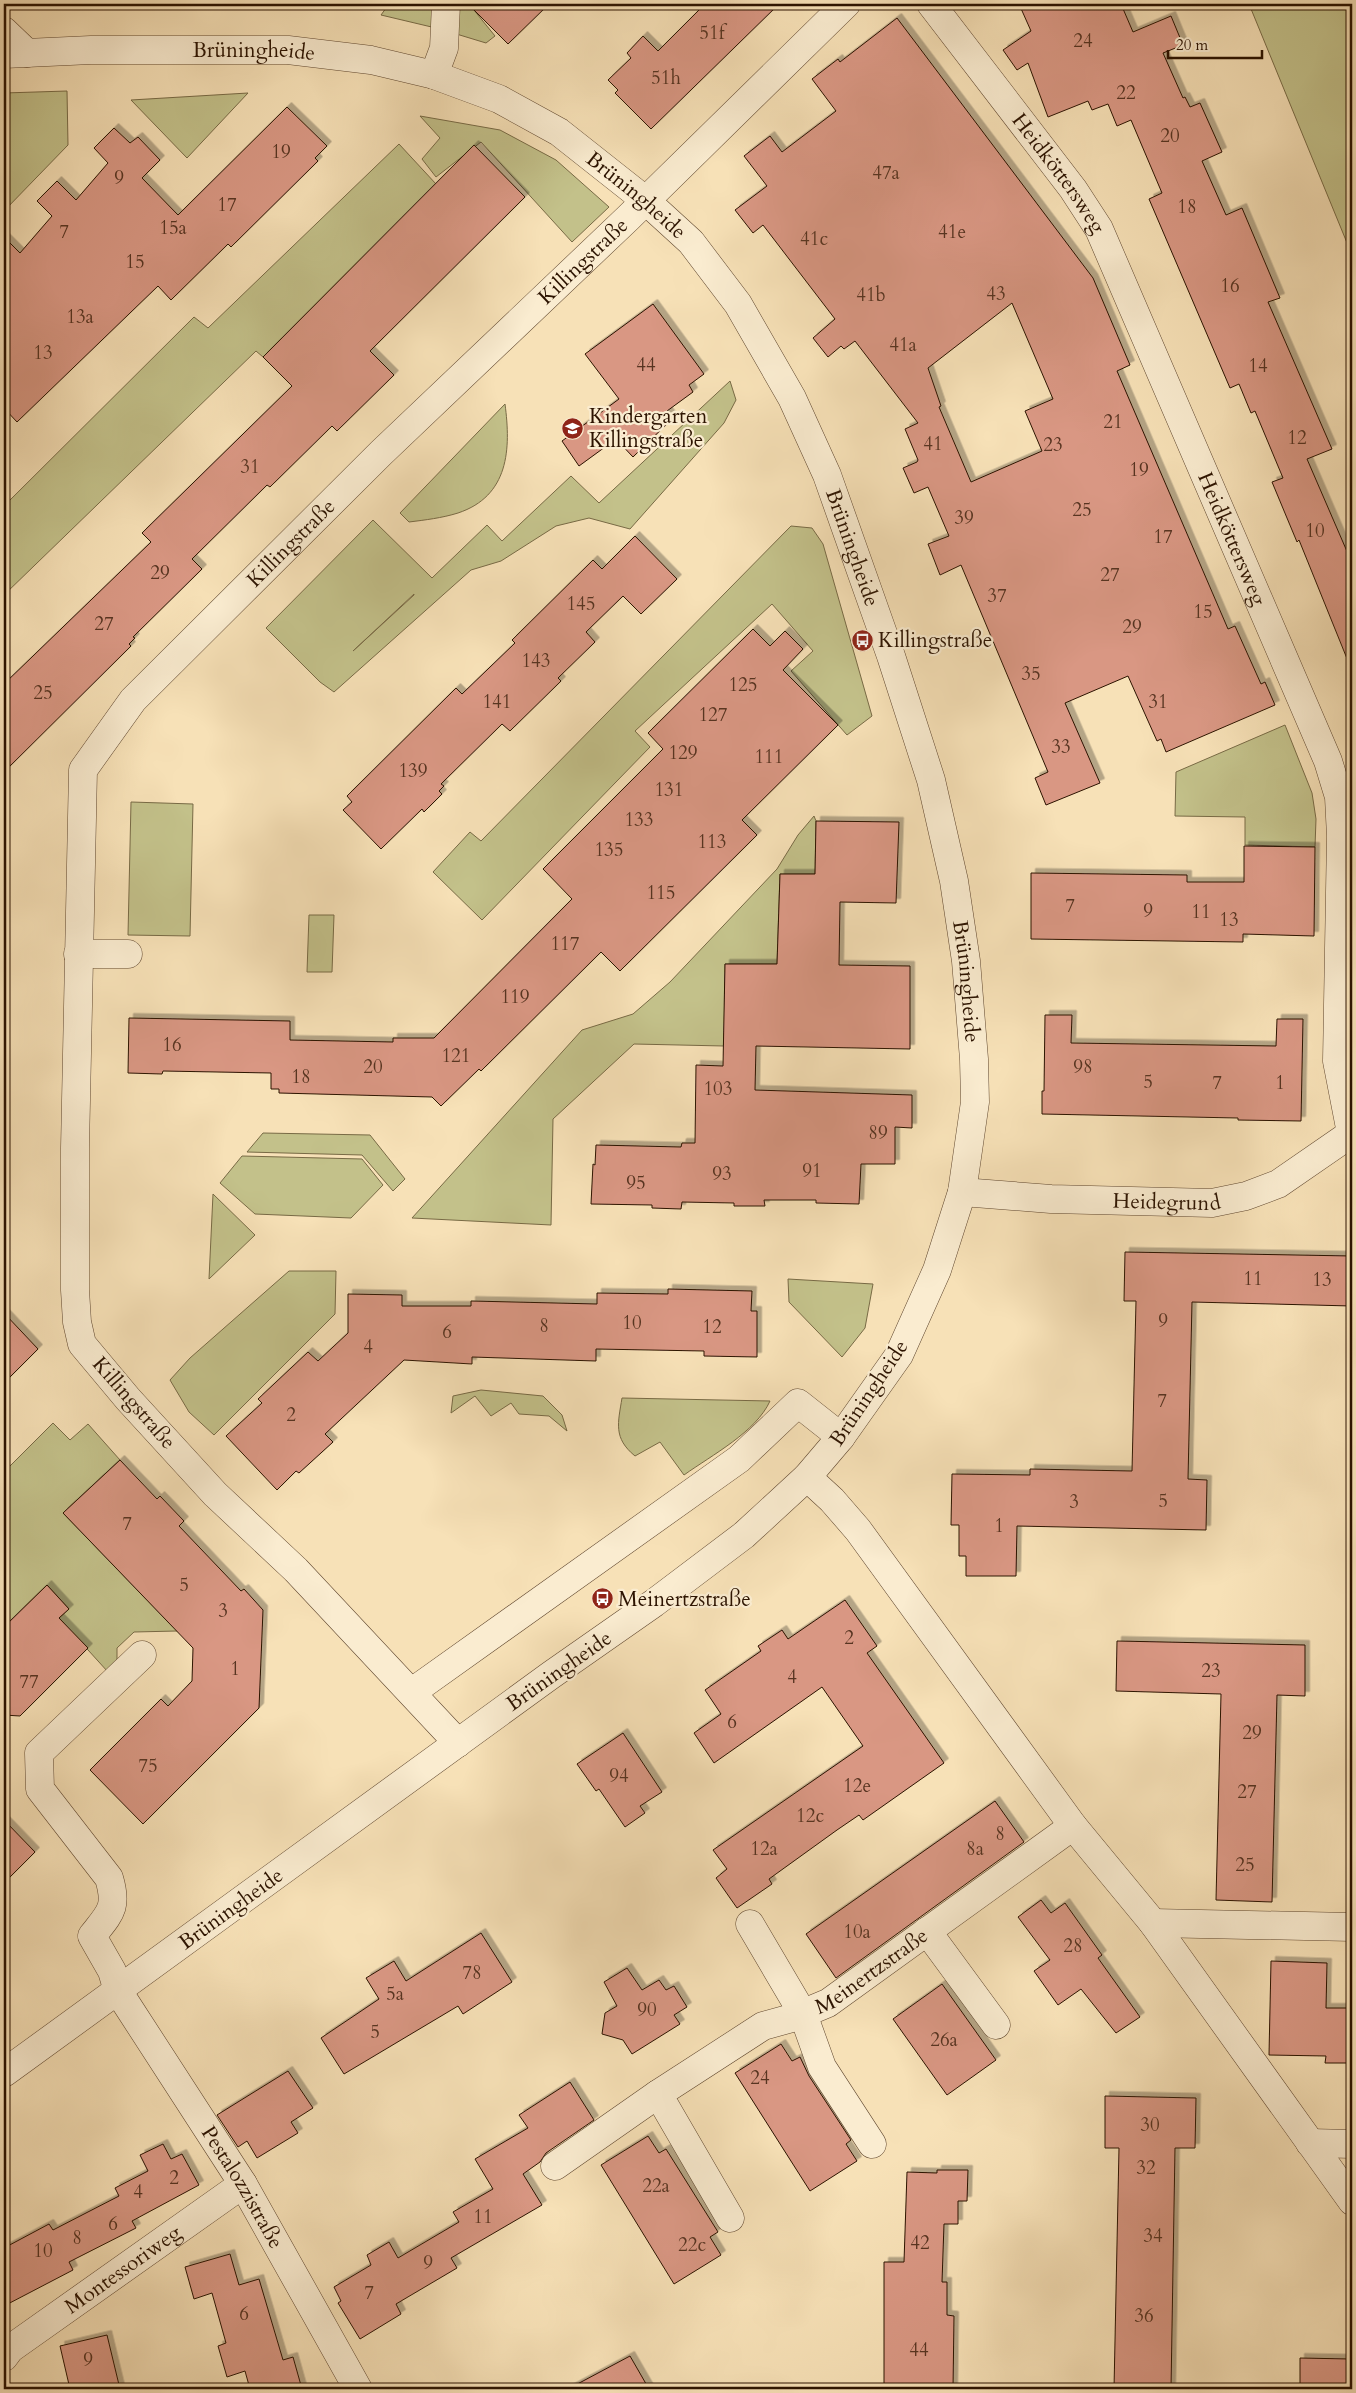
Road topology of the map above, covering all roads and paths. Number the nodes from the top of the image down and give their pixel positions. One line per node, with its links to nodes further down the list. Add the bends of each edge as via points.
1 (446, 4): 6 (street, via 444,48)
2 (846, 4): 7 (street)
3 (931, 4): 10 (street, Heidköttersweg, via 1099,229 1328,761 1339,797 1337,1061)
4 (4, 31): 5 (street)
5 (15, 54): 6 (street, Brüningheide, via 91,50 288,50 371,60)
6 (434, 75): 7 (street, Brüningheide, via 499,99 559,132)
7 (646, 200): 8 (street, Killingstraße, via 381,453 133,700 83,770); 11 (street, Brüningheide, via 691,242 714,270 738,304 792,398 826,475 891,656 931,780 954,881 966,960 974,1058 975,1102)
8 (78, 954): 9 (street); 15 (street, Killingstraße, via 75,1290 82,1344 215,1494 296,1570)
9 (128, 954)
10 (1352, 1133): 11 (street, Heidegrund, via 1278,1184 1246,1196 1212,1202 1051,1199)
11 (962, 1192): 12 (street, Brüningheide, via 937,1270 899,1355)
12 (841, 1437): 13 (street, Brüningheide); 15 (street, via 798,1403 739,1459)
13 (807, 1477): 16 (street, Brüningheide, via 744,1535); 17 (street, via 858,1530)
14 (142, 1655): 22 (street, Pestalozzistraße, via 39,1753 40,1789 109,1878 112,1911 92,1936 112,1971)
15 (412, 1692): 16 (street, Killingstraße)
16 (458, 1743): 22 (street, Brüningheide)
17 (1073, 1826): 18 (street); 21 (street, Meinertzstraße)
18 (1153, 1922): 20 (street); 27 (street)
19 (750, 1924): 23 (street)
20 (1352, 1927)
21 (927, 1931): 23 (street, Meinertzstraße, via 828,2003); 24 (street)
22 (118, 1991): 25 (street, Brüningheide); 31 (street, Pestalozzistraße)
23 (803, 2014): 26 (street, Meinertzstraße, via 763,2026); 28 (street, via 822,2067)
24 (996, 2025)
25 (4, 2073)
26 (658, 2094): 30 (street, Meinertzstraße); 33 (street)
27 (1310, 2143): 29 (street); 32 (street)
28 (872, 2144)
29 (1352, 2144)
30 (556, 2166)
31 (243, 2184): 34 (street, Montessoriweg); 35 (street, Pestalozzistraße)
32 (1352, 2201)
33 (730, 2218)
34 (4, 2357)
35 (358, 2389)

